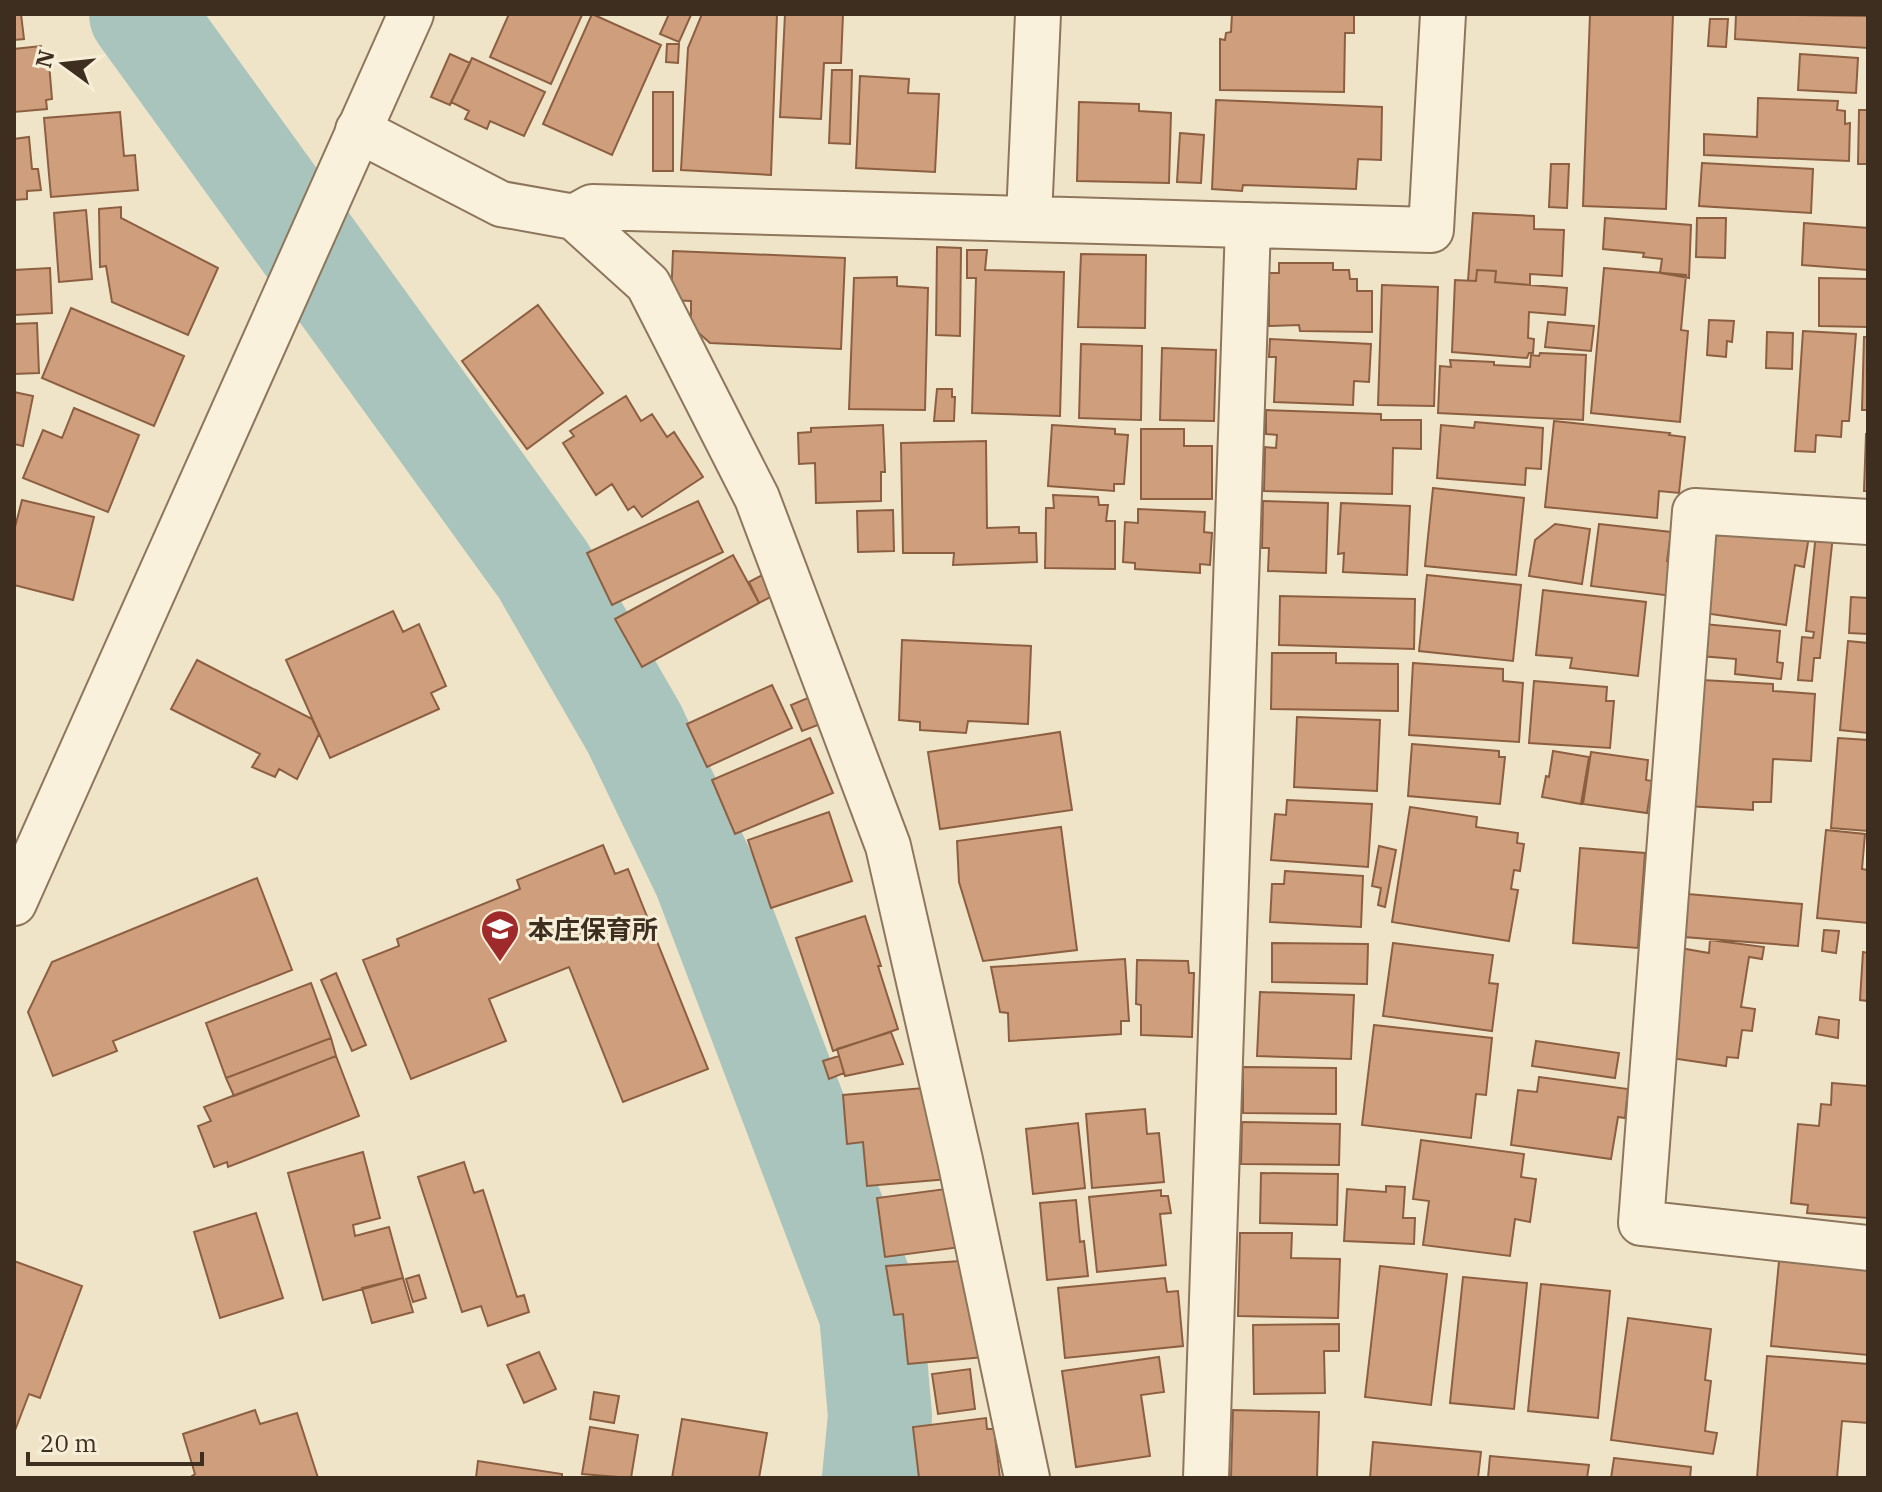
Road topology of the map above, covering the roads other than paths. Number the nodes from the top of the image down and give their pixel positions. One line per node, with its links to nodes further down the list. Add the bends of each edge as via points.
1 (411, 14): 4 (street)
2 (1038, 14): 6 (street)
3 (1443, 14): 7 (street, via 1431,230)
4 (358, 130): 5 (street, via 501,204); 9 (street)
5 (574, 217): 6 (street, via 592,207); 11 (street, via 648,284 757,498 888,846)
6 (1029, 217): 7 (street)
7 (1248, 225): 12 (street)
8 (1868, 522): 10 (street, via 1695,511 1641,1223)
9 (14, 903)
10 (1868, 1248)
11 (1027, 1478)
12 (1206, 1478)

